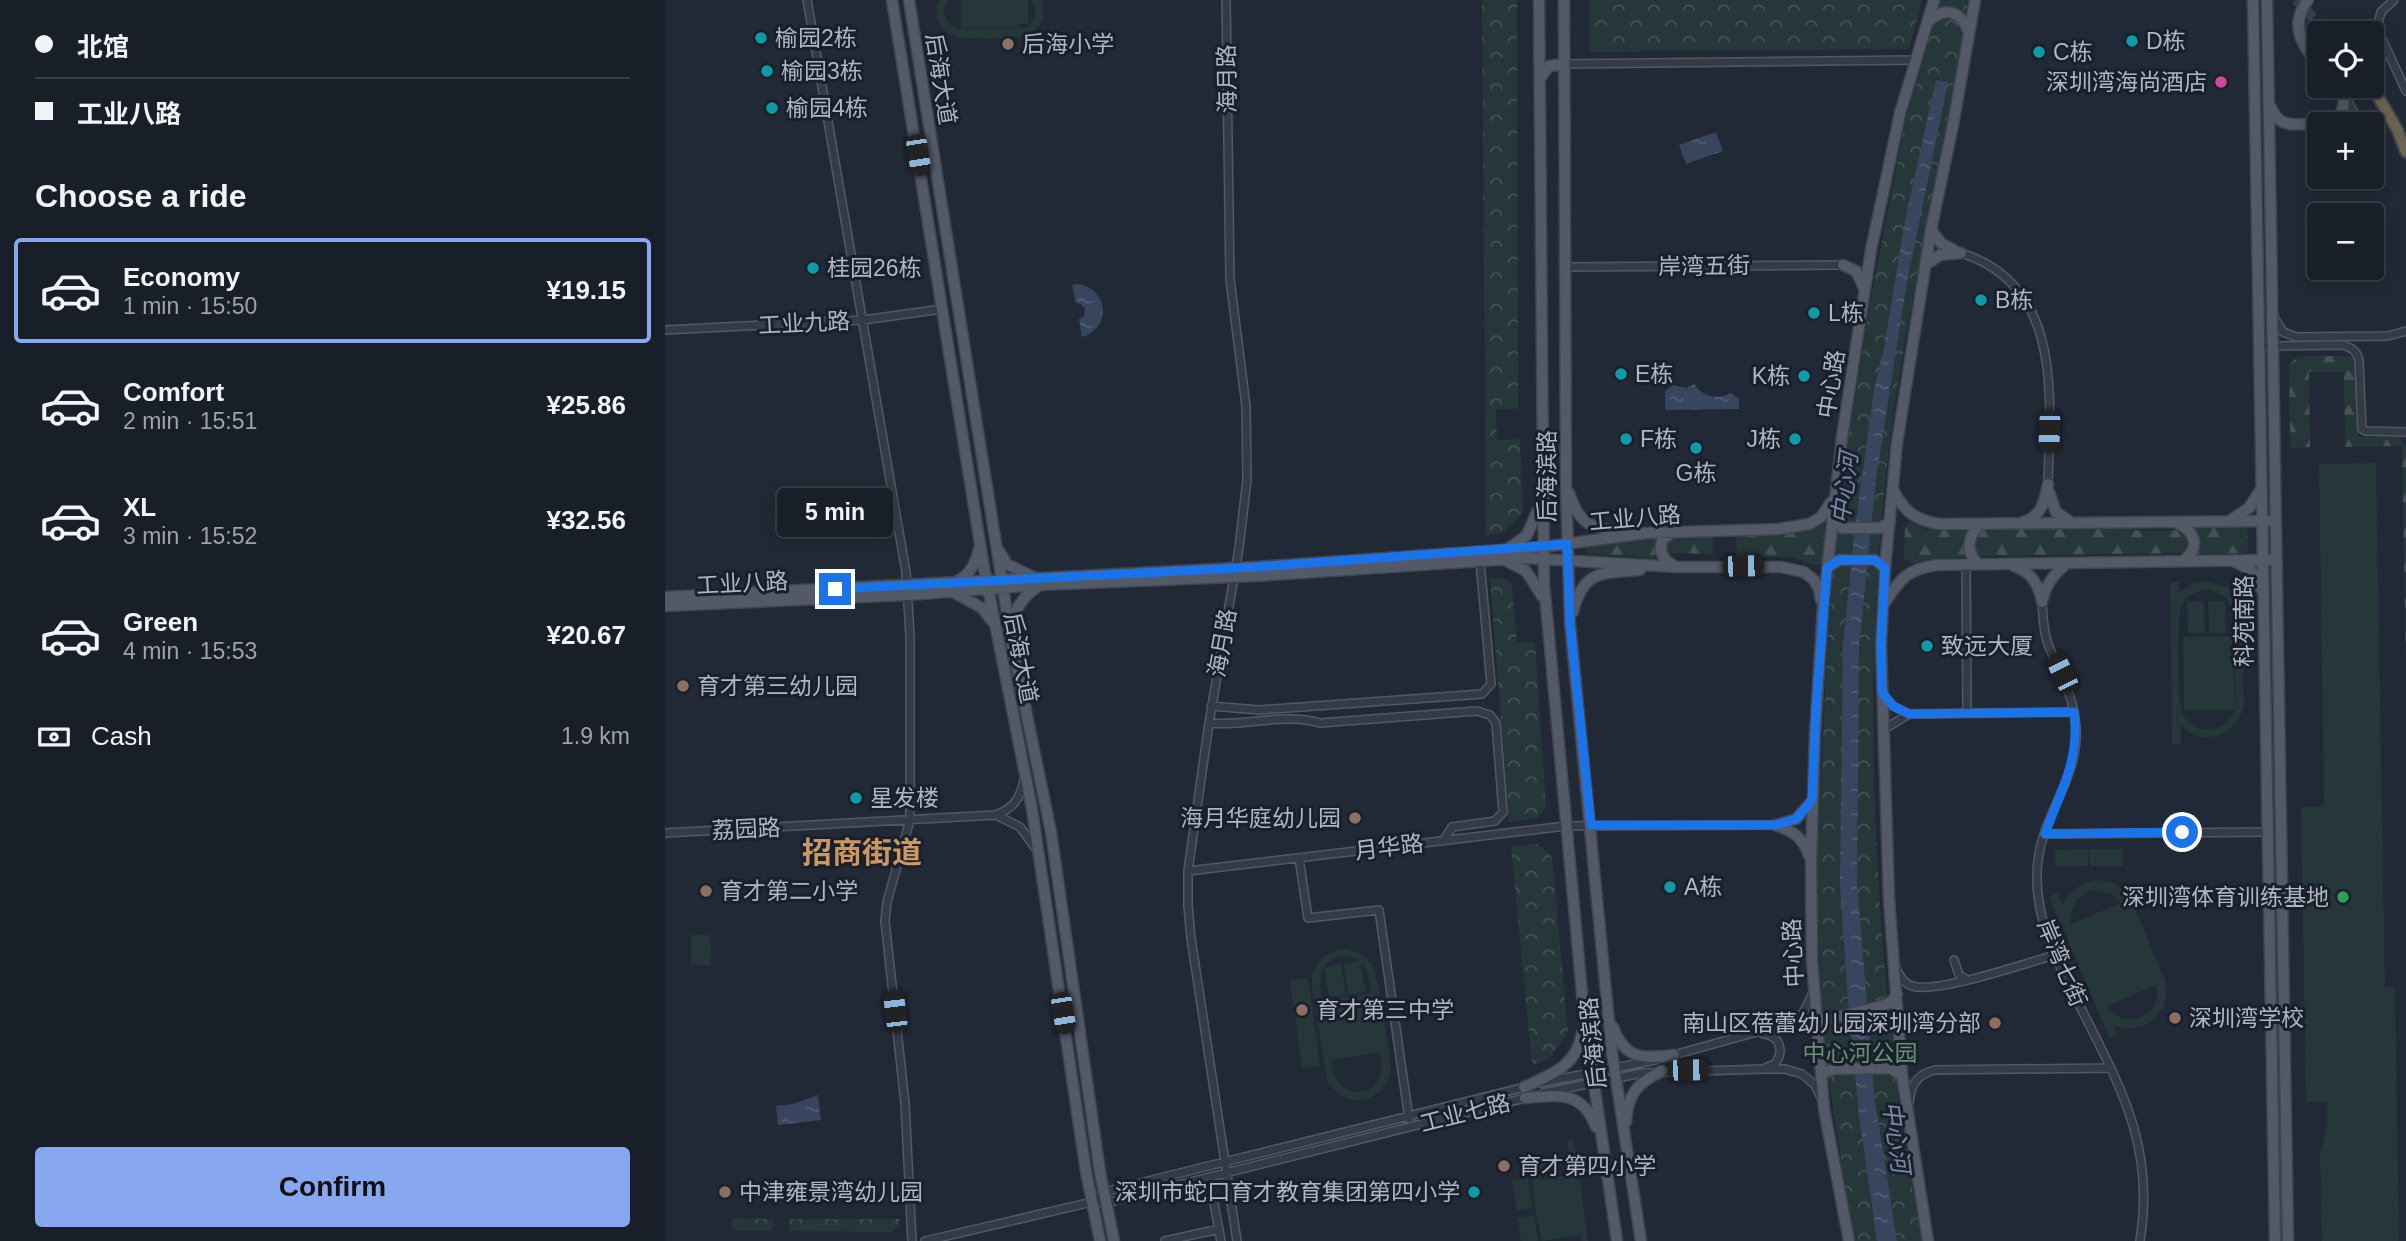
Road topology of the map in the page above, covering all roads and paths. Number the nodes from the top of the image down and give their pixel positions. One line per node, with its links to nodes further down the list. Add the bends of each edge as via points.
1 (807, 0): 35 (street)
2 (909, 0): 58 (main road, 后海大道)
3 (1226, 0): 78 (street, 海月路, via 1230,279 1248,446)
4 (1539, 0): 20 (main road, 后海滨路)
5 (1564, 0): 19 (main road, 后海滨路)
6 (1934, 0): 13 (main road, 中心路)
7 (1975, 0): 16 (main road)
8 (2253, 0): 14 (main road, 科苑南路)
9 (2267, 0): 15 (main road, 科苑南路)
10 (2308, 0): 17 (main road, via 2300,13 2298,31)
11 (2395, 0): 21 (street, via 2381,12 2377,28)
12 (892, 1): 33 (main road, 后海大道)
13 (1927, 23): 16 (main road, via 1947,12 1962,19); 18 (main road, 中心路)
14 (2254, 26): 15 (main road); 38 (main road, 科苑南路)
15 (2268, 26): 24 (main road, 科苑南路)
16 (1969, 30): 26 (main road)
17 (2307, 49)
18 (1916, 60): 19 (street); 27 (main road, 中心路)
19 (1564, 64): 20 (main road, via 1549,66); 31 (main road, 后海滨路)
20 (1540, 78): 46 (main road, 后海滨路)
21 (2406, 91)
22 (2343, 98): 24 (main road, via 2341,111 2326,122 2283,122)
23 (2379, 98): 25 (highway)
24 (2270, 103): 34 (main road, 科苑南路)
25 (2406, 152)
26 (1931, 230): 28 (main road, via 1941,243); 30 (main road)
27 (1871, 250): 29 (main road, via 1858,261); 32 (main road, 中心路)
28 (1961, 253): 30 (main road, via 1940,255); 42 (street, via 1989,264 2015,285 2041,334 2049,383)
29 (1843, 265): 31 (street, 岸湾五街); 32 (main road, via 1856,271)
30 (1924, 266): 44 (main road)
31 (1566, 267): 41 (main road, 后海滨路)
32 (1865, 290): 45 (main road, 中心路)
33 (942, 309): 35 (street, 工业九路); 59 (main road, 后海大道)
34 (2273, 314): 37 (street, via 2289,336 2388,336); 39 (main road, 科苑南路)
35 (863, 320): 36 (street, 工业九路); 83 (street)
36 (665, 330)
37 (2406, 331)
38 (2260, 346): 39 (street); 43 (main road, 科苑南路)
39 (2273, 346): 40 (street, via 2343,345 2354,350 2359,360 2362,429); 50 (main road, 科苑南路)
40 (2406, 432)
41 (1566, 483): 57 (main road, via 1585,522 1607,530); 60 (main road, 后海滨路)
42 (2048, 484): 53 (main road, via 2038,513); 54 (main road, via 2056,512)
43 (2262, 485): 48 (main road, via 2249,508); 49 (main road, 科苑南路)
44 (1893, 488): 51 (main road); 55 (main road, via 1904,510 1919,519)
45 (1835, 492): 47 (main road, 中心路); 56 (main road, 工业八路, via 1821,517 1796,527)
46 (1543, 498): 61 (main road, 后海滨路); 62 (main road, via 1527,535)
47 (1832, 520): 51 (main road, via 1842,528 1880,528); 76 (main road, 中心路)
48 (2227, 521): 49 (main road); 52 (main road)
49 (2263, 521): 50 (main road); 66 (main road, 科苑南路)
50 (2276, 521): 67 (main road, 科苑南路)
51 (1889, 522): 77 (main road)
52 (2175, 522): 54 (main road); 69 (main road, via 2194,535 2192,554)
53 (2021, 523): 54 (main road); 55 (main road)
54 (2072, 523)
55 (1980, 524): 73 (main road, via 1969,547)
56 (1674, 532): 57 (main road, 工业八路); 75 (main road, via 1664,539 1661,550 1665,560)
57 (1647, 533): 60 (main road, 工业八路)
58 (995, 539): 79 (main road, via 1007,564); 80 (main road, 后海大道)
59 (980, 542): 81 (main road, 后海大道); 82 (main road, via 974,565)
60 (1567, 544): 61 (main road, 工业八路); 65 (main road, 后海滨路)
61 (1543, 547): 62 (main road, 工业八路); 64 (main road, 后海滨路)
62 (1505, 550): 78 (main road, 工业八路)
63 (1496, 559): 64 (main road, 工业八路); 68 (main road, 工业八路); 87 (main road, via 1527,571)
64 (1543, 559): 65 (main road, 工业八路); 87 (main road, 后海滨路)
65 (1567, 559): 75 (main road, 工业八路); 91 (main road, 后海滨路)
66 (2263, 560): 67 (main road); 70 (main road); 84 (main road, 科苑南路)
67 (2276, 560): 162 (main road, 科苑南路)
68 (1480, 561): 78 (main road, 工业八路); 95 (street, via 1491,684 1482,694 1259,710)
69 (2183, 561): 70 (main road); 71 (main road)
70 (2227, 561): 84 (main road, via 2251,570)
71 (2069, 563): 74 (main road); 86 (main road, via 2051,578)
72 (1966, 564): 73 (main road); 88 (main road, via 1910,572); 97 (street)
73 (1978, 564): 74 (main road)
74 (2007, 564): 86 (main road, via 2024,570 2034,580)
75 (1676, 567): 90 (main road, 工业八路, via 1793,569 1817,584); 91 (main road, via 1604,573 1589,579 1578,594)
76 (1827, 568): 77 (main road, via 1839,560 1875,560); 90 (main road, 中心路)
77 (1885, 568): 88 (main road)
78 (1235, 573): 79 (main road, 工业八路); 95 (street, 海月路)
79 (1039, 581): 80 (main road, 工业八路); 93 (main road, via 1016,610)
80 (1002, 584): 81 (main road, 工业八路); 93 (main road, 后海大道)
81 (987, 585): 82 (main road, 工业八路); 92 (main road, 后海大道)
82 (950, 587): 83 (main road, 工业八路); 92 (main road, via 982,608)
83 (907, 590): 85 (main road, 工业八路); 89 (main road, 工业八路); 104 (street)
84 (2263, 593): 108 (main road, 科苑南路)
85 (665, 597)
86 (2042, 602): 96 (street, 岸湾七街, via 2048,644)
87 (1546, 604): 107 (main road, 后海滨路)
88 (1883, 604): 94 (main road)
89 (665, 606)
90 (1823, 607): 102 (main road, 中心路)
91 (1570, 623): 105 (main road, 后海滨路)
92 (995, 627): 101 (main road, 后海大道)
93 (1011, 638): 145 (main road, 后海大道, via 1046,805)
94 (1882, 692): 98 (street, via 1893,706); 100 (main road)
95 (1211, 706): 99 (street, 海月路)
96 (2074, 712): 97 (street); 110 (street, 岸湾七街, via 2074,759)
97 (1967, 713): 98 (street)
98 (1909, 714): 100 (street)
99 (1209, 723): 111 (street, via 1305,718 1320,723 1487,713 1496,723 1503,812 1495,821 1452,827); 115 (street, 海月路)
100 (1883, 731): 118 (main road)
101 (1025, 775): 103 (street, via 1020,797); 112 (main road, 后海大道)
102 (1812, 800): 106 (main road, via 1796,819); 114 (main road, 中心路)
103 (995, 815): 104 (street, 荔园路); 112 (street, via 1020,827)
104 (910, 820): 109 (street, 荔园路); 149 (street, via 885,921 905,1103)
105 (1591, 825): 106 (street, 月华路); 107 (street, 月华路); 122 (main road, 后海滨路)
106 (1775, 825): 114 (main road, via 1800,838)
107 (1566, 826): 111 (street, 月华路); 123 (main road, 后海滨路)
108 (2267, 832): 110 (street); 161 (main road, 科苑南路)
109 (665, 833)
110 (2045, 834): 116 (street, 岸湾七街, via 2037,891)
111 (1443, 841): 113 (street, 月华路)
112 (1039, 854): 147 (main road, 后海大道)
113 (1299, 858): 115 (street, 月华路); 137 (street, via 1308,918 1379,911)
114 (1811, 861): 120 (main road, 中心路)
115 (1188, 871): 141 (street, 海月路, via 1191,938)
116 (2055, 955): 119 (street); 127 (street, 岸湾七街)
117 (1954, 960): 119 (street, via 1959,975)
118 (1894, 965): 119 (street, via 1906,983 1915,987); 121 (main road)
119 (1966, 979)
120 (1814, 989): 124 (main road, 中心路); 125 (street, 工业七路, via 1809,1005 1797,1019)
121 (1897, 994): 124 (main road, via 1885,1005 1827,1020); 131 (main road)
122 (1608, 1011): 126 (main road, via 1614,1031 1635,1055); 130 (main road, 后海滨路)
123 (1584, 1015): 132 (main road, 后海滨路); 134 (main road, via 1580,1044 1571,1060)
124 (1816, 1015): 133 (main road, 中心路)
125 (1755, 1034): 126 (street, 工业七路); 128 (street, via 1775,1037 1779,1043 1779,1058)
126 (1674, 1055): 130 (street, 工业七路)
127 (2110, 1068): 135 (street, via 1935,1070 1918,1077); 160 (street, 岸湾七街, via 2142,1156 2145,1199)
128 (1763, 1069): 129 (street, 工业七路); 136 (street, 工业七路, via 1802,1074 1815,1086)
129 (1662, 1071): 130 (street, 工业七路); 140 (main road, via 1642,1081 1631,1095)
130 (1615, 1073): 132 (street, 工业七路); 140 (main road, 后海滨路)
131 (1902, 1075): 133 (main road, via 1890,1068 1834,1069); 135 (main road)
132 (1592, 1077): 134 (street, 工业七路); 139 (main road, 后海滨路)
133 (1821, 1077): 136 (main road, 中心路)
134 (1524, 1093): 137 (street, 工业七路); 138 (street, 工业七路); 139 (main road, via 1579,1102)
135 (1908, 1107): 159 (main road)
136 (1824, 1109): 158 (main road, 中心路)
137 (1408, 1116): 138 (street); 141 (street, 工业七路)
138 (1410, 1127): 143 (street, 工业七路)
139 (1601, 1140): 144 (main road, 后海滨路)
140 (1625, 1144): 142 (main road, 后海滨路)
141 (1223, 1163): 143 (street, 海月路); 145 (street, 工业七路)
142 (1630, 1171): 144 (main road, via 1617,1165); 157 (main road, 后海滨路)
143 (1225, 1174): 145 (street, 工业七路); 155 (street, 海月路)
144 (1607, 1174): 156 (main road, 后海滨路)
145 (1105, 1198): 147 (street, 工业七路); 152 (main road, 后海大道)
146 (1213, 1198): 148 (street)
147 (1092, 1202): 150 (street, 工业七路); 151 (main road, 后海大道)
148 (1219, 1229): 153 (street); 154 (street)
149 (912, 1241)
150 (925, 1241)
151 (1100, 1241)
152 (1114, 1241)
153 (1165, 1241)
154 (1221, 1241)
155 (1237, 1241)
156 (1617, 1241)
157 (1641, 1241)
158 (1849, 1241)
159 (1928, 1241)
160 (2140, 1241)
161 (2275, 1241)
162 (2288, 1241)

